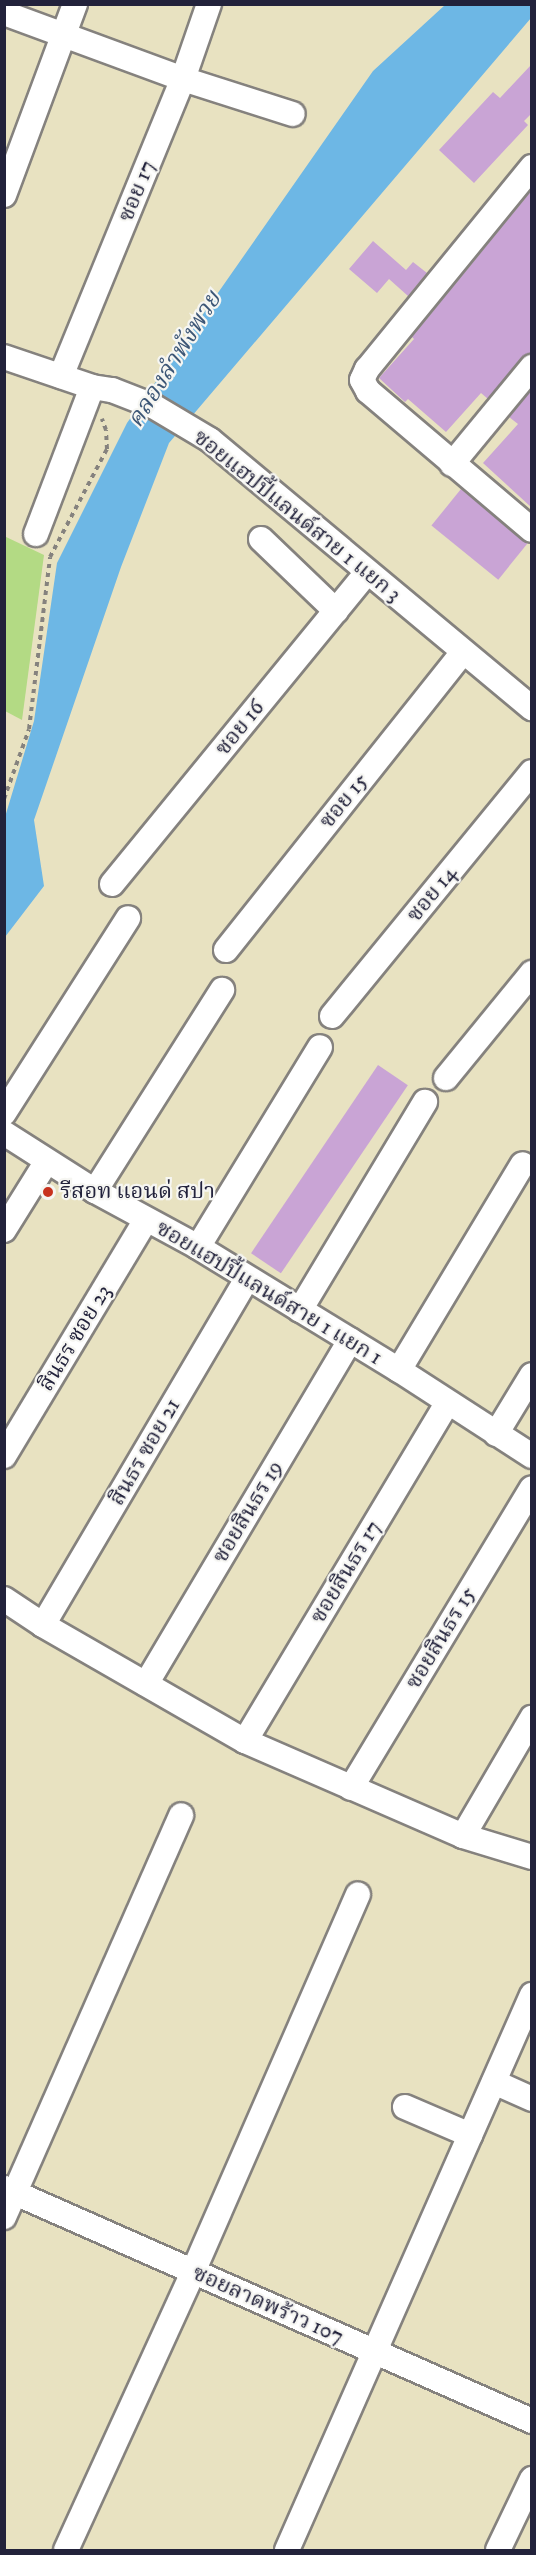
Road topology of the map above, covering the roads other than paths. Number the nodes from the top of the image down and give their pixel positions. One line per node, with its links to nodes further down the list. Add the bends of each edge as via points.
1 (75, 4): 4 (street)
2 (209, 4): 5 (street, ซอย 17)
3 (4, 13): 4 (street)
4 (64, 35): 5 (street); 8 (street)
5 (183, 79): 6 (street); 11 (street, ซอย 17)
6 (293, 114)
7 (531, 167): 13 (street, via 362,380 368,391)
8 (4, 195)
9 (4, 357): 11 (street, ซอยแฮปปี้แลนด์สาย 1 แยก 3)
10 (531, 367): 13 (street)
11 (60, 376): 12 (street, ซอยแฮปปี้แลนด์สาย 1 แยก 3)
12 (97, 392): 15 (street); 17 (street, ซอยแฮปปี้แลนด์สาย 1 แยก 3, via 153,406 210,440)
13 (452, 464): 14 (street)
14 (531, 530)
15 (36, 534)
16 (261, 539): 18 (street)
17 (368, 572): 18 (street, ซอย 16); 19 (street, ซอยแฮปปี้แลนด์สาย 1 แยก 3)
18 (336, 611): 22 (street, ซอย 16)
19 (462, 653): 20 (street, ซอยแฮปปี้แลนด์สาย 1 แยก 3); 24 (street, ซอย 15)
20 (531, 708)
21 (531, 772): 27 (street, ซอย 14)
22 (112, 884)
23 (128, 918): 31 (street)
24 (226, 950)
25 (531, 973): 29 (street)
26 (222, 990): 35 (street)
27 (332, 1016)
28 (320, 1047): 38 (street)
29 (446, 1078)
30 (425, 1102): 40 (street)
31 (4, 1113)
32 (4, 1133): 33 (street, ซอยแฮปปี้แลนด์สาย 1 แยก 1)
33 (47, 1161): 35 (street, ซอยแฮปปี้แลนด์สาย 1 แยก 1); 37 (street)
34 (523, 1164): 42 (street)
35 (95, 1191): 36 (street, ซอยแฮปปี้แลนด์สาย 1 แยก 1)
36 (146, 1220): 38 (street, ซอยแฮปปี้แลนด์สาย 1 แยก 1); 46 (street, สินธร ซอย 23)
37 (4, 1230)
38 (198, 1247): 39 (street, ซอยแฮปปี้แลนด์สาย 1 แยก 1)
39 (247, 1279): 40 (street, ซอยแฮปปี้แลนด์สาย 1 แยก 1); 50 (street, สินธร ซอย 21)
40 (300, 1310): 41 (street, ซอยแฮปปี้แลนด์สาย 1 แยก 1)
41 (350, 1340): 42 (street, ซอยแฮปปี้แลนด์สาย 1 แยก 1); 51 (street, ซอยสินธร 19)
42 (399, 1370): 44 (street, ซอยแฮปปี้แลนด์สาย 1 แยก 1)
43 (531, 1376): 45 (street)
44 (447, 1403): 45 (street, ซอยแฮปปี้แลนด์สาย 1 แยก 1); 53 (street, ซอยสินธร 17)
45 (496, 1434): 47 (street, ซอยแฮปปี้แลนด์สาย 1 แยก 1)
46 (4, 1456)
47 (531, 1456)
48 (531, 1488): 54 (street, ซอยสินธร 15)
49 (4, 1599): 50 (street)
50 (43, 1625): 51 (street)
51 (146, 1684): 53 (street)
52 (531, 1718): 56 (street)
53 (245, 1741): 54 (street)
54 (351, 1788): 56 (street)
55 (181, 1815): 64 (street)
56 (463, 1836): 57 (street)
57 (531, 1857)
58 (358, 1895): 66 (street)
59 (531, 1995): 60 (street)
60 (494, 2082): 61 (street); 63 (street)
61 (531, 2099)
62 (405, 2107): 63 (street)
63 (470, 2135): 67 (street)
64 (10, 2191): 65 (street); 66 (street, ซอยลาดพร้าว 107)
65 (4, 2217)
66 (193, 2272): 67 (street, ซอยลาดพร้าว 107); 70 (street)
67 (375, 2352): 68 (street, ซอยลาดพร้าว 107); 71 (street)
68 (531, 2421)
69 (531, 2479): 72 (street)
70 (66, 2550)
71 (288, 2550)
72 (498, 2550)

